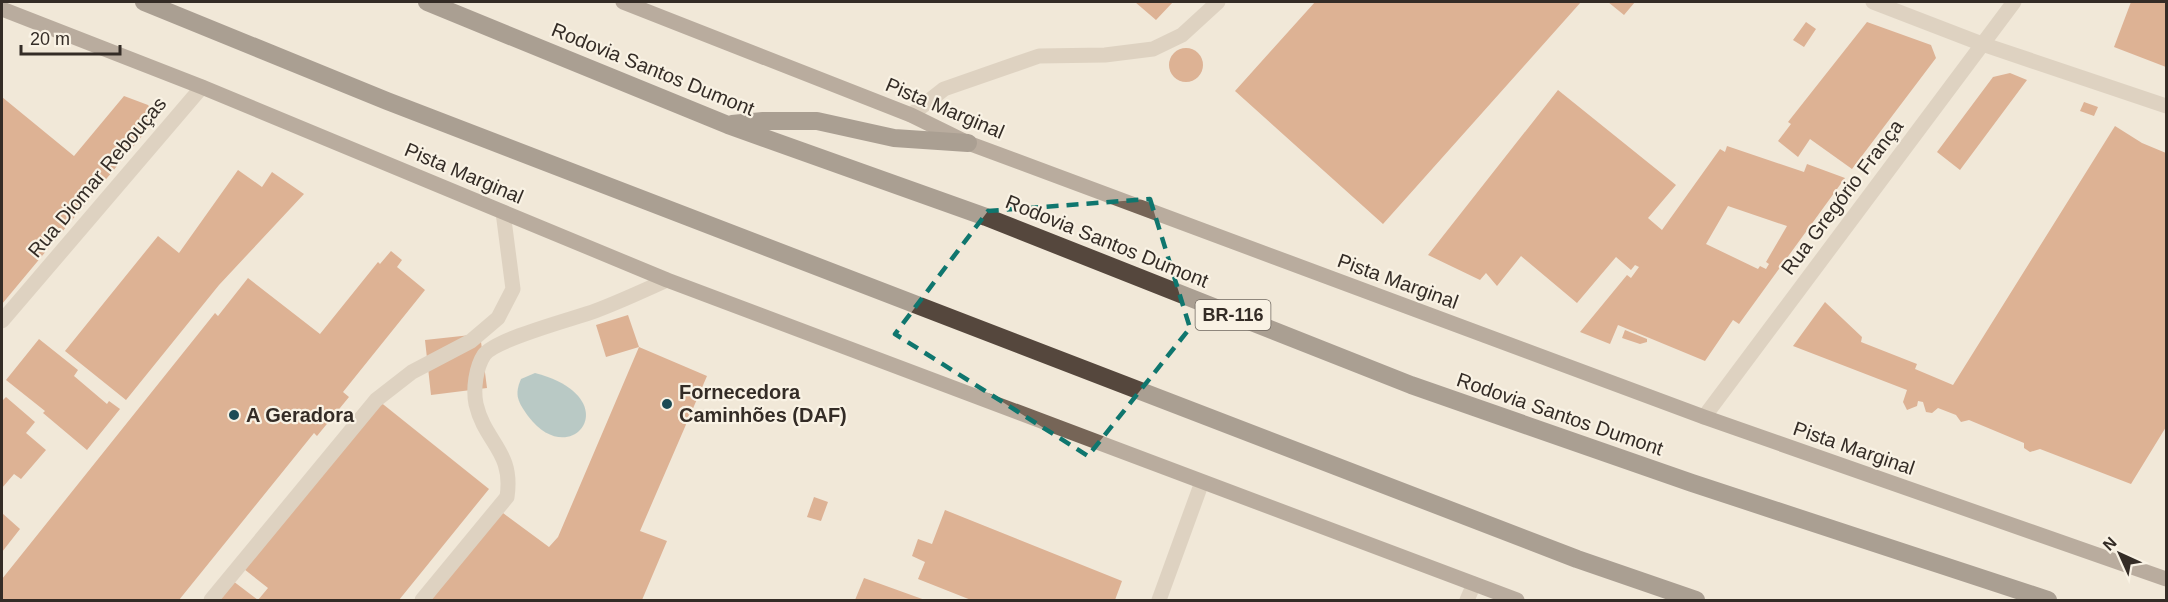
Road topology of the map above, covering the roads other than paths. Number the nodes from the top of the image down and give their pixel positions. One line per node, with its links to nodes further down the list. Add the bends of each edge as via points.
1 (144, 2): 26 (highway, via 387,101 1577,559)
2 (427, 2): 12 (highway, Rodovia Santos Dumont / BR-116)
3 (623, 2): 11 (main road, Pista Marginal)
4 (1218, 2): 11 (street, via 1182,35 1153,49 1105,55 1039,56 944,89)
5 (1873, 2): 8 (street)
6 (2014, 2): 8 (street, Rua Gregório França)
7 (2, 9): 9 (main road, Pista Marginal)
8 (1982, 44): 10 (street); 17 (street, Rua Gregório França)
9 (202, 87): 14 (main road, Pista Marginal); 16 (street, Rua Diomar Rebouças)
10 (2166, 106)
11 (911, 115): 13 (main road, Pista Marginal)
12 (728, 125): 13 (highway, via 817,121 894,138); 27 (highway, Rodovia Santos Dumont / BR-116, via 986,217 1411,385)
13 (968, 143): 17 (main road, Pista Marginal)
14 (503, 212): 15 (main road, Pista Marginal); 21 (street, via 513,289 498,318 471,340 412,372 376,400)
15 (667, 280): 18 (main road, Pista Marginal); 22 (street, via 501,343 485,353 478,368 476,403 482,422 507,464 507,497)
16 (2, 321)
17 (1704, 417): 19 (main road, Pista Marginal)
18 (1202, 482): 20 (main road, Pista Marginal); 23 (street)
19 (2166, 579)
20 (1474, 584): 24 (street); 25 (main road, Pista Marginal)
21 (211, 600)
22 (422, 600)
23 (1158, 600)
24 (1467, 600)
25 (1517, 600)
26 (1696, 600)
27 (2048, 600)

